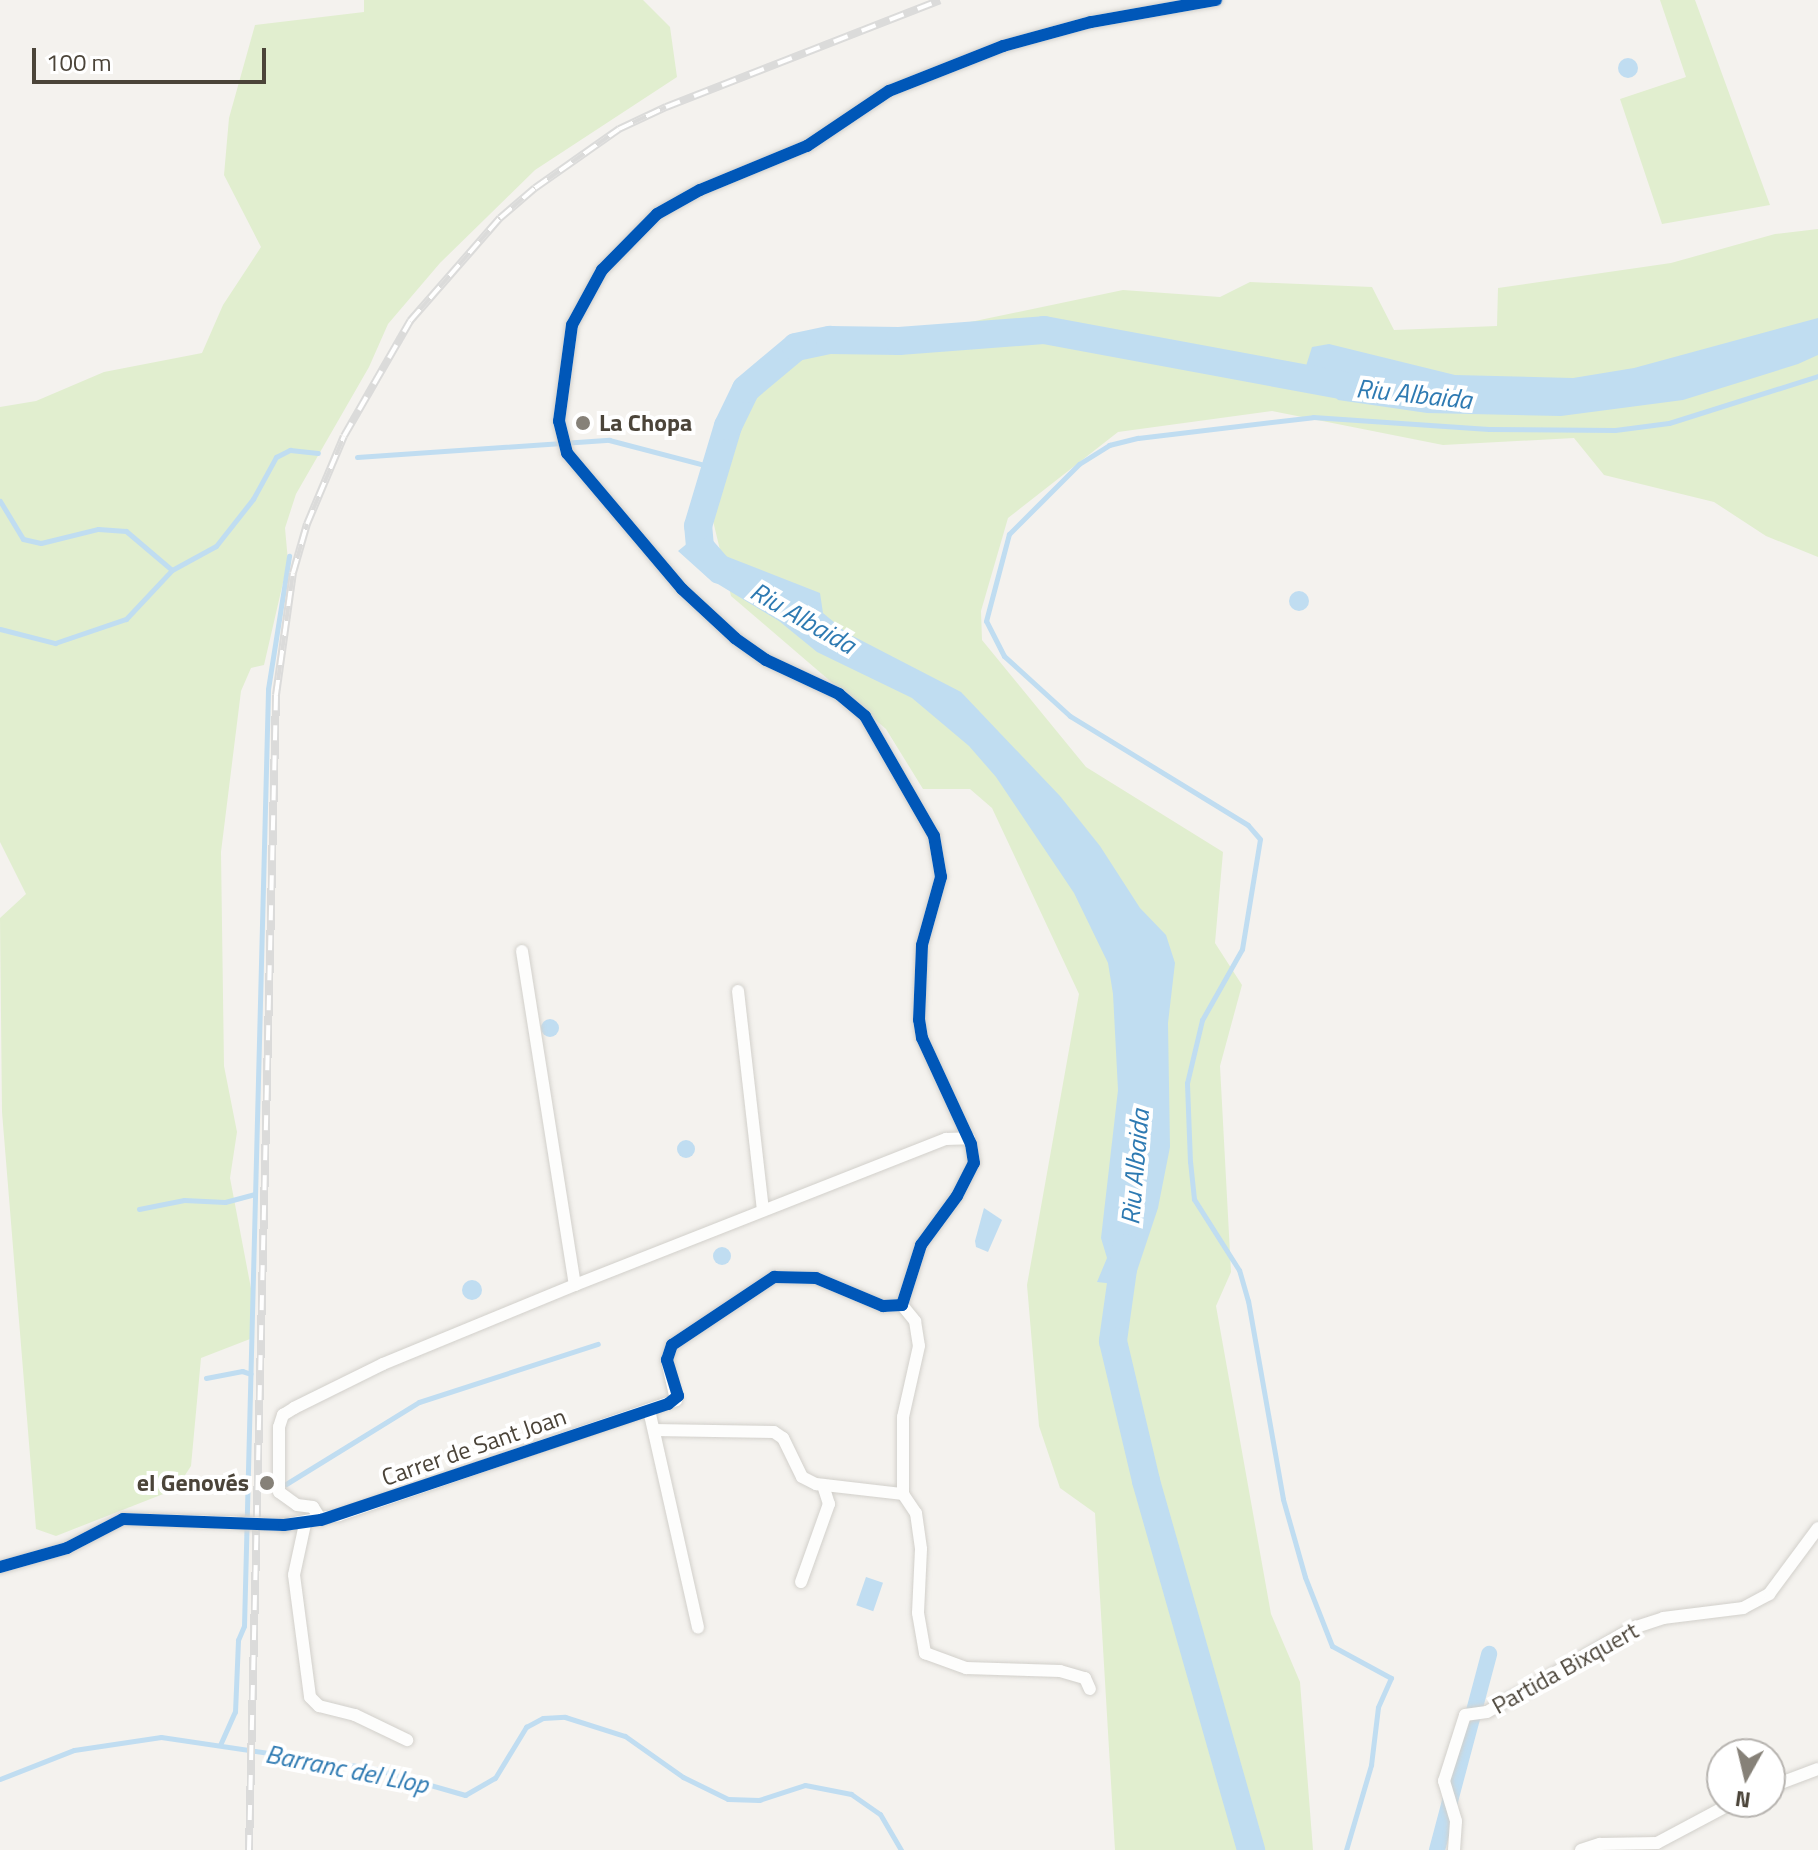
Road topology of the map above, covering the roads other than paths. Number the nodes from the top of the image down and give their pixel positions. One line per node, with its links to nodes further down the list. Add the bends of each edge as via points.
1 (1216, 0): 4 (street, via 1091,22 1003,46 889,91 807,146 713,184 657,214 602,270 572,325 559,421 567,453 682,589 735,638 766,660 839,694 865,716 934,836 941,877 922,945 919,1020 922,1038)
2 (522, 951): 6 (street)
3 (738, 991): 5 (street)
4 (969, 1138): 5 (street, via 946,1139); 7 (street, via 971,1171 921,1245)
5 (763, 1210): 6 (street)
6 (575, 1285): 12 (street, via 383,1364 283,1415 277,1439 279,1492 297,1505 313,1507)
7 (902, 1305): 8 (street, Carrer de Sant Joan, via 883,1306 816,1278 788,1274 761,1282 672,1345 667,1360 676,1400); 11 (street, via 919,1337 903,1417)
8 (649, 1410): 9 (street); 12 (street, Carrer de Sant Joan)
9 (654, 1430): 10 (street, via 774,1432 783,1438 802,1477); 17 (street)
10 (823, 1486): 11 (street); 16 (street, via 829,1504)
11 (903, 1494): 18 (street, via 916,1513 921,1549 918,1613 925,1653 966,1668 1060,1671 1085,1678)
12 (321, 1520): 13 (street, Carrer de Sant Joan)
13 (305, 1524): 15 (street, Carrer de Sant Joan, bridge, via 123,1519 67,1548); 19 (street, via 294,1585 310,1697 319,1706 355,1715)
14 (1818, 1528): 23 (street, Partida Bixquert, via 1769,1594 1743,1608 1663,1618 1633,1628 1487,1712 1465,1715 1444,1781 1456,1821)
15 (0, 1567)
16 (801, 1582)
17 (698, 1628)
18 (1090, 1689)
19 (407, 1740)
20 (1818, 1769): 21 (street)
21 (1786, 1781)
22 (1706, 1817): 24 (street, via 1657,1843 1600,1844)
23 (1454, 1850)
24 (1581, 1850)

